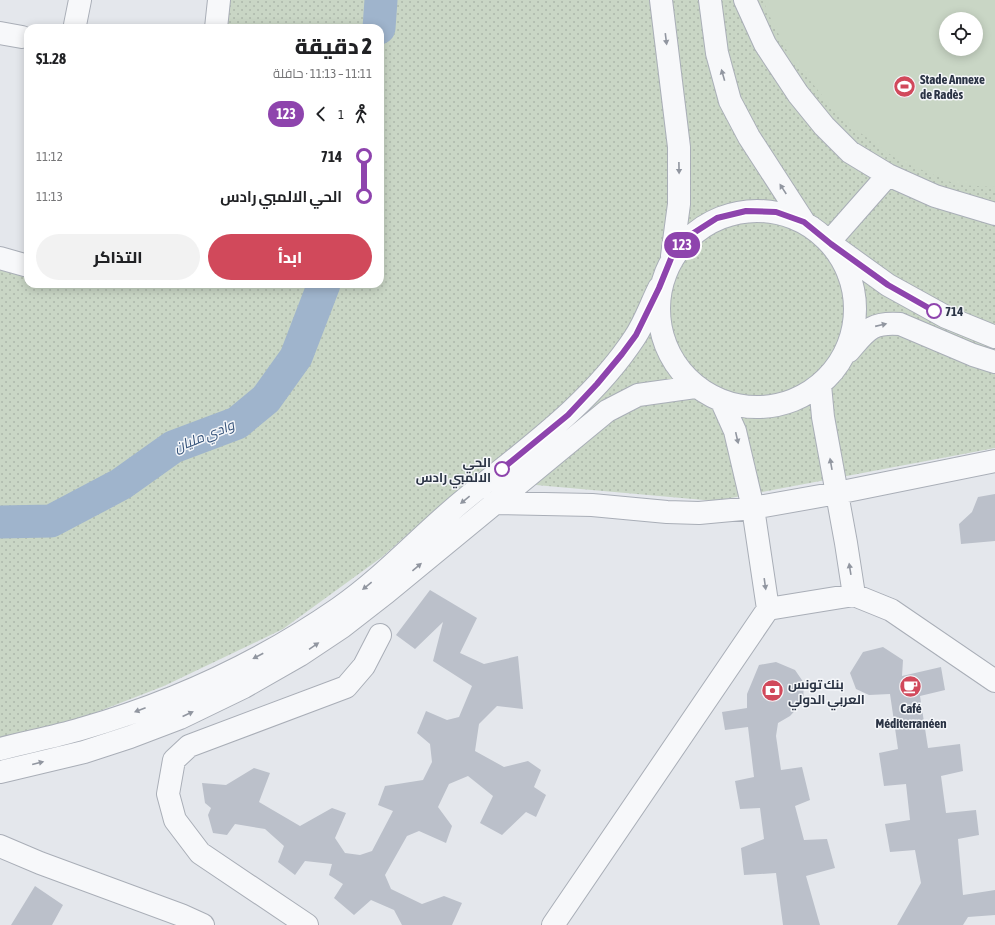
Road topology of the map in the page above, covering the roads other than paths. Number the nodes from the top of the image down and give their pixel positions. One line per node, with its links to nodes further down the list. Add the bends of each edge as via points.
1 (80, 0): 6 (street)
2 (219, 0): 7 (street)
3 (661, 0): 14 (street, one-way to 14, via 678,147 679,204)
4 (710, 0): 12 (street, one-way to 4, via 749,137 730,101 717,53)
5 (745, 0): 10 (street, via 765,44 806,105 850,152)
6 (75, 24)
7 (216, 24)
8 (0, 33): 9 (street)
9 (22, 37)
10 (888, 175): 11 (street, via 935,196); 13 (street)
11 (995, 214)
12 (804, 222): 13 (street); 14 (street, via 776,212 746,211 724,216 692,234)
13 (830, 243): 18 (street, via 888,285 946,317); 19 (street, via 848,270 855,300 854,331)
14 (672, 256): 17 (street)
15 (0, 258): 16 (street)
16 (24, 265)
17 (659, 288): 22 (street, via 658,325 671,359); 32 (street, one-way to 32, via 636,335 597,384 568,415 454,508 379,576 340,607 275,648 169,699 79,730)
18 (995, 337)
19 (842, 359): 20 (street, one-way to 20, via 864,333 880,324 900,324); 21 (street)
20 (995, 362)
21 (820, 385): 23 (street, via 790,402 770,406 756,408); 25 (street, one-way to 21, via 822,417)
22 (695, 387): 23 (street); 26 (street, via 638,395 607,411)
23 (722, 402): 27 (street, one-way to 27, via 735,431)
24 (995, 461): 25 (street)
25 (837, 493): 27 (street); 28 (street, one-way to 25)
26 (494, 503): 27 (street, via 592,505 699,514); 33 (street, one-way to 26, via 130,738 180,718 244,687 342,627)
27 (753, 508): 29 (street, one-way to 29)
28 (854, 595): 29 (street); 31 (street, via 891,610)
29 (768, 609): 37 (street)
30 (380, 635): 36 (street, via 364,666 346,687 189,746 174,760 168,794 175,820 200,853)
31 (995, 681)
32 (0, 749)
33 (0, 772)
34 (0, 846): 35 (street)
35 (203, 925)
36 (307, 925)
37 (553, 925)

